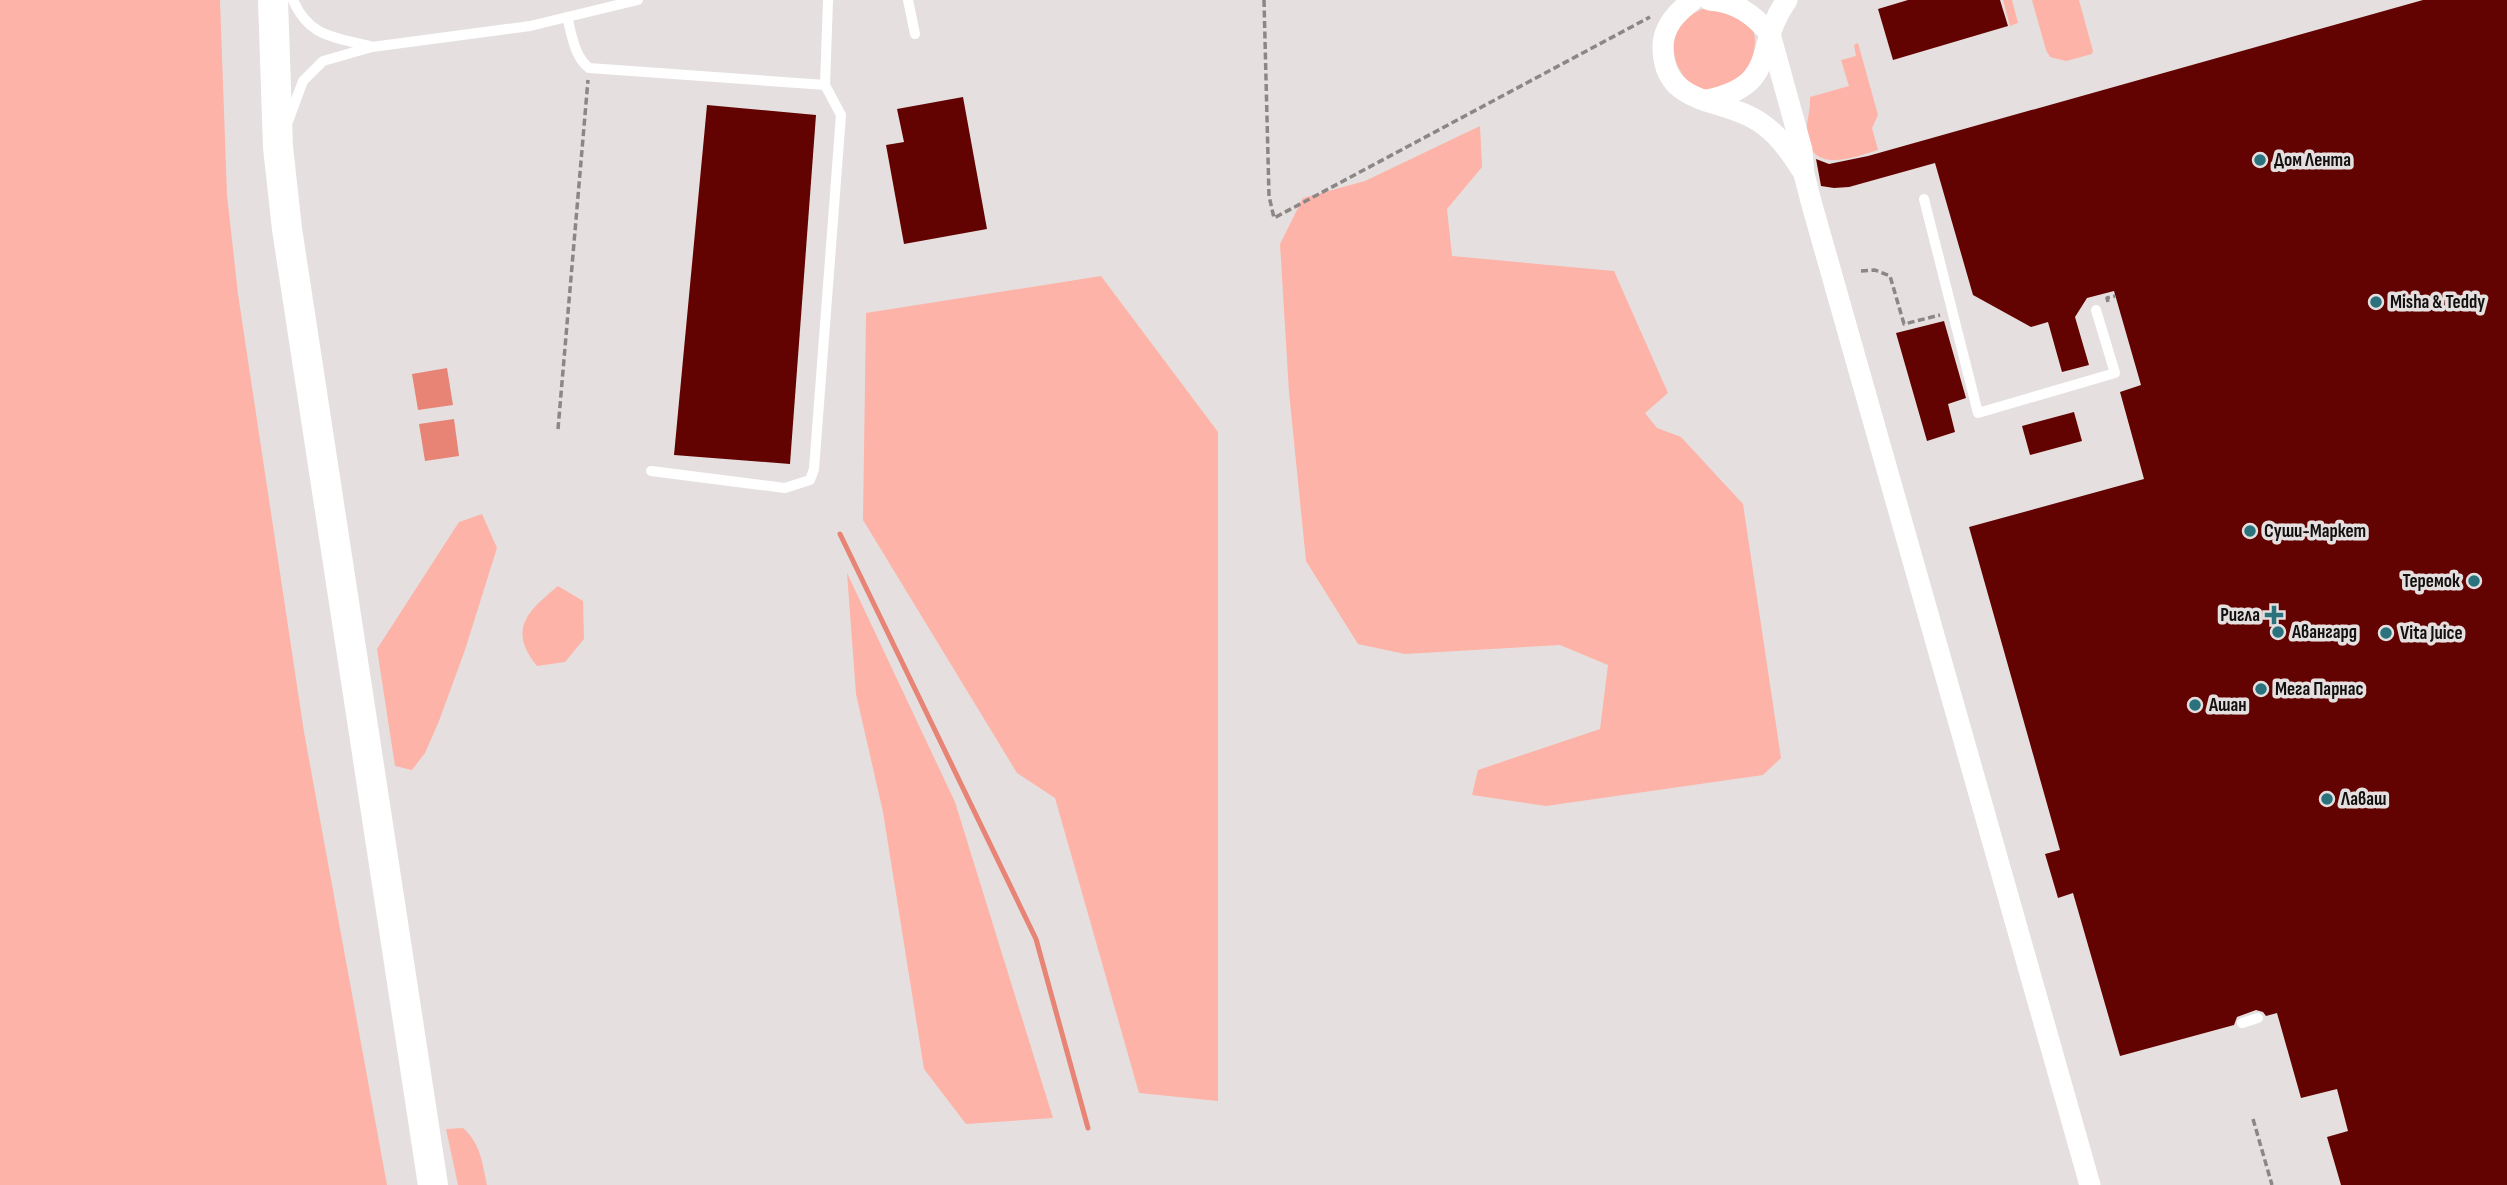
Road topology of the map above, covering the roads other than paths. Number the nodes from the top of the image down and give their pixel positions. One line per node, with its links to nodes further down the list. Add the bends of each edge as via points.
1 (273, 0): 17 (main road)
2 (293, 0): 14 (lane, via 300,17 318,33)
3 (586, 0): 10 (lane)
4 (638, 0): 10 (lane)
5 (828, 0): 15 (lane)
6 (908, 0): 12 (lane)
7 (1709, 0): 13 (street, via 1738,6)
8 (1787, 0): 13 (street)
9 (1686, 5): 16 (street, via 1670,23 1663,42 1663,62 1671,80)
10 (586, 12): 11 (lane)
11 (567, 17): 14 (lane); 15 (lane, via 581,61 589,68)
12 (915, 34)
13 (1770, 34): 16 (street, via 1754,78 1742,89); 18 (street, via 1802,150)
14 (372, 47): 17 (lane, via 323,61 303,80)
15 (825, 85): 21 (lane, via 841,115 810,480 785,488)
16 (1705, 101): 18 (street, via 1757,120 1778,136)
17 (278, 146): 24 (main road)
18 (1804, 174): 25 (street)
19 (1924, 199): 20 (lane, via 1978,412 2115,373)
20 (2096, 310)
21 (651, 471)
22 (2258, 1018): 23 (lane)
23 (2242, 1023)
24 (433, 1185)
25 (2090, 1185)

